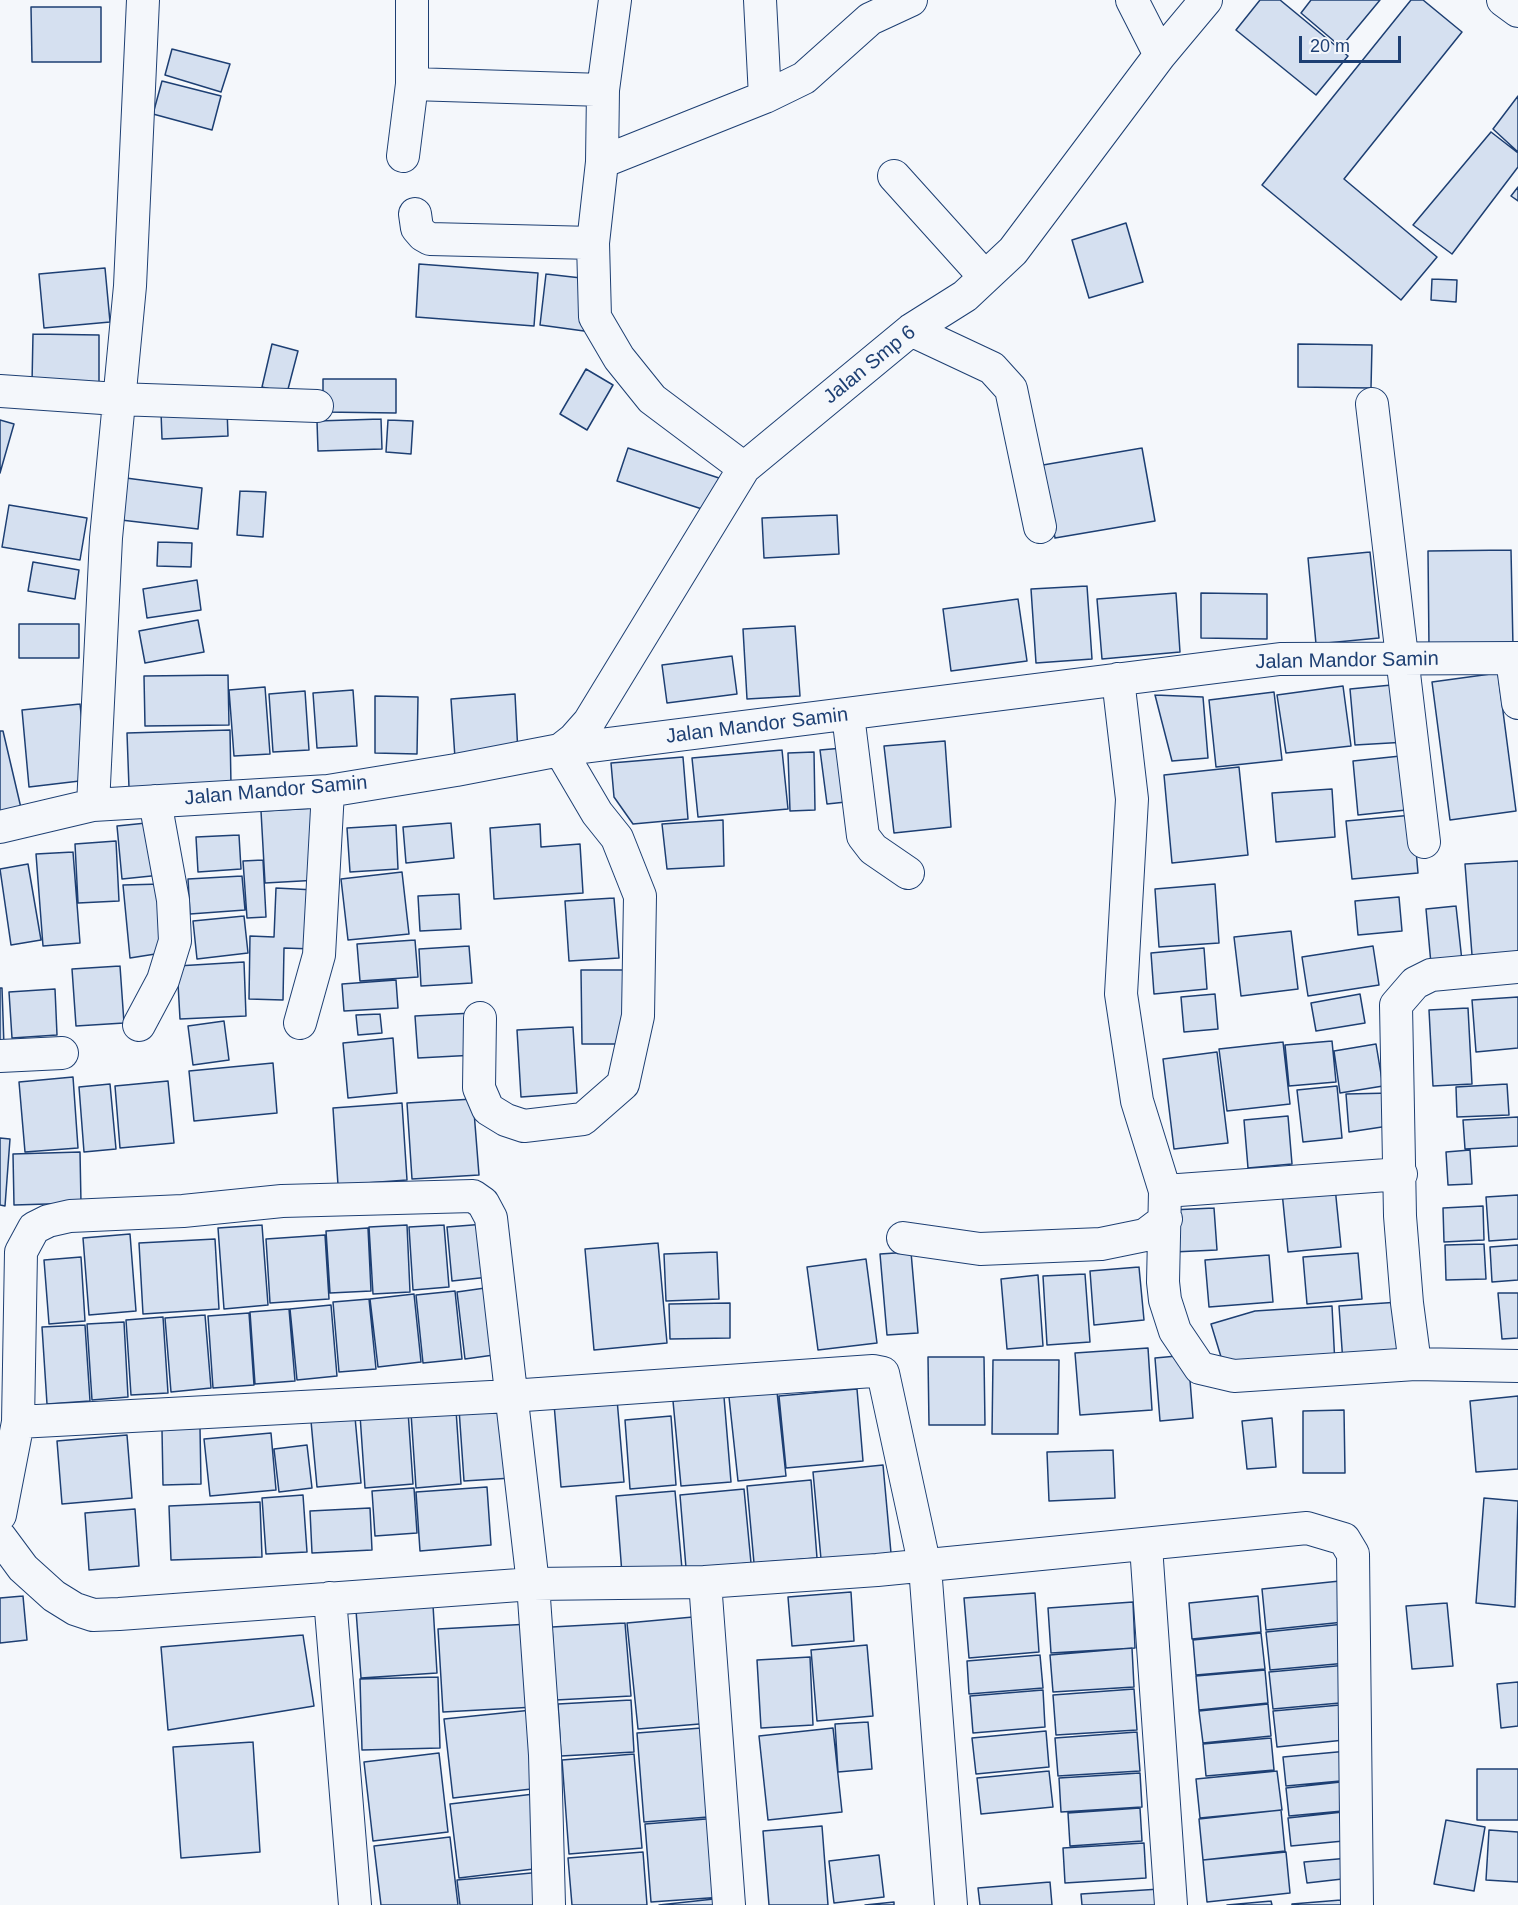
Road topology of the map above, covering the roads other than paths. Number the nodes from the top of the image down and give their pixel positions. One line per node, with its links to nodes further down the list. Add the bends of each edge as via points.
1 (143, 0): 22 (street, via 130,286)
2 (412, 0): 11 (street)
3 (615, 0): 12 (street)
4 (760, 0): 13 (street)
5 (910, 0): 13 (street, via 870,19 816,69)
6 (1132, 0): 10 (street)
7 (1206, 0): 10 (street, Jalan Smp 6)
8 (1503, 0): 9 (street)
9 (1518, 11)
10 (1160, 55): 19 (street, Jalan Smp 6, via 1013,251)
11 (412, 84): 12 (street); 14 (street)
12 (603, 90): 15 (street)
13 (765, 97): 15 (street)
14 (403, 156)
15 (602, 162): 18 (street)
16 (894, 177): 19 (street)
17 (415, 214): 18 (street, via 417,228 430,239)
18 (593, 243): 25 (street, via 596,316 618,358 652,399)
19 (985, 277): 20 (street, Jalan Smp 6, via 965,296)
20 (911, 330): 25 (street, Jalan Smp 6); 26 (street, via 992,368 1011,389)
21 (0, 391): 22 (street)
22 (117, 399): 24 (street); 35 (street)
23 (1372, 404): 28 (street)
24 (317, 406)
25 (744, 468): 32 (street, Jalan Smp 6, via 589,722)
26 (1040, 527)
27 (1515, 658): 28 (street, Jalan Mandor Samin); 30 (street)
28 (1401, 659): 29 (street, Jalan Mandor Samin, via 1280,659); 37 (street)
29 (1118, 679): 31 (street, Jalan Mandor Samin); 46 (street, via 1132,800 1121,994 1137,1101)
30 (1518, 703)
31 (849, 715): 32 (street, Jalan Mandor Samin); 38 (street, via 862,836 873,849)
32 (561, 750): 33 (street, Jalan Mandor Samin); 40 (street, via 597,813 617,838 640,896 638,1016 623,1084 583,1119 524,1126 506,1120 488,1109 479,1088)
33 (328, 790): 34 (street, Jalan Mandor Samin); 41 (street, via 319,955)
34 (155, 801): 35 (street, Jalan Mandor Samin); 42 (street, via 173,900 175,941 163,981)
35 (93, 806): 36 (street, Jalan Mandor Samin)
36 (0, 827)
37 (1424, 842)
38 (908, 873)
39 (1518, 967): 45 (street, via 1431,975 1415,983 1396,1005)
40 (480, 1018)
41 (300, 1023)
42 (139, 1025)
43 (62, 1053): 44 (street)
44 (0, 1056)
45 (1401, 1174): 46 (street); 48 (street, via 1401,1227)
46 (1165, 1205): 47 (street, via 1145,1235 1101,1244 980,1249); 48 (street, via 1164,1300 1175,1331 1200,1368 1234,1376)
47 (903, 1238)
48 (1415, 1364): 49 (street)
49 (1518, 1366)
50 (510, 1396): 51 (street); 51 (street, via 491,1218 483,1203 473,1196 282,1201 70,1216 34,1228 21,1252); 55 (street, via 883,1373); 57 (street)
51 (18, 1422): 52 (street)
52 (0, 1515)
53 (0, 1537): 58 (street, via 23,1568 54,1596 75,1609 93,1614 139,1614)
54 (1146, 1546): 55 (street); 63 (street); 64 (street, via 1307,1528 1344,1539 1353,1554)
55 (925, 1567): 56 (street); 62 (street)
56 (705, 1582): 57 (street); 61 (street)
57 (533, 1584): 58 (street); 60 (street, via 545,1755)
58 (330, 1598): 59 (street)
59 (355, 1905)
60 (549, 1905)
61 (729, 1905)
62 (951, 1905)
63 (1171, 1905)
64 (1357, 1905)

